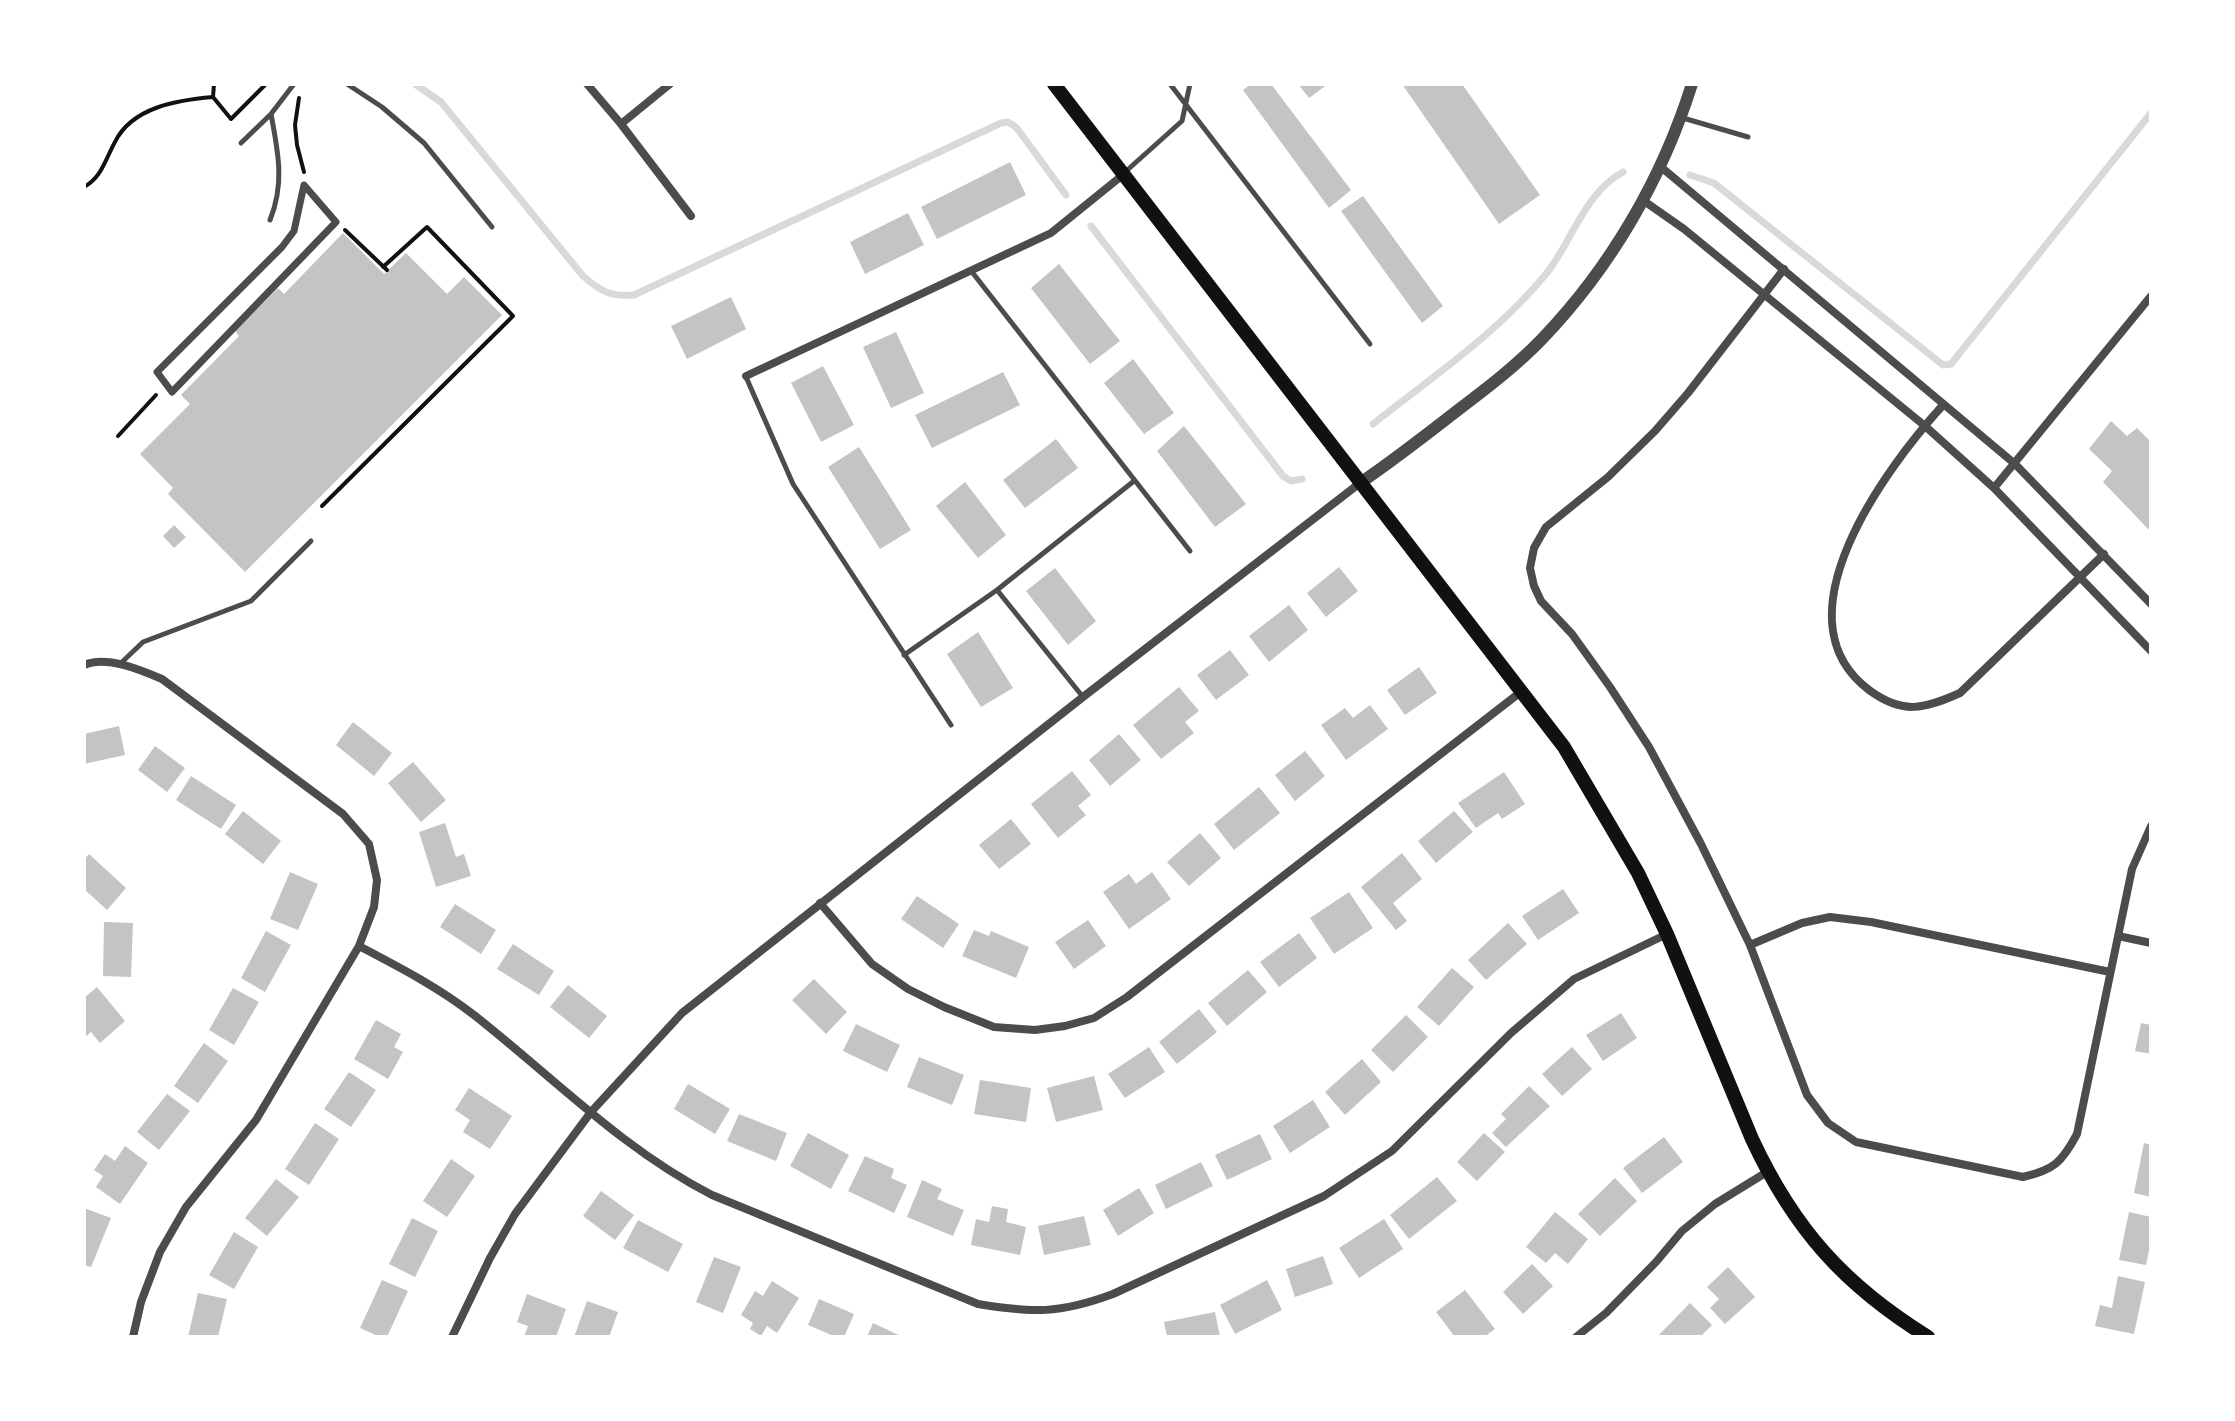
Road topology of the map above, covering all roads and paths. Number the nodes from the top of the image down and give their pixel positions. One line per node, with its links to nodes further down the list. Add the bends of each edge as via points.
1 (214, 84): 12 (path)
2 (266, 84): 12 (path, via 231,119)
3 (294, 84): 14 (lane)
4 (347, 84): 27 (lane, via 424,143)
5 (587, 84): 16 (street)
6 (670, 84): 16 (street)
7 (1054, 84): 20 (main road)
8 (1170, 84): 13 (lane)
9 (1190, 84): 13 (lane)
10 (1692, 84): 15 (street)
11 (300, 92): 21 (path, via 295,125)
12 (213, 97): 22 (path, via 152,108 116,138 100,175)
13 (1186, 104): 20 (lane, via 1182,121); 32 (lane)
14 (271, 114): 18 (lane); 25 (lane, via 281,169 278,202)
15 (1682, 118): 17 (lane); 19 (street)
16 (621, 124): 24 (street)
17 (1748, 137)
18 (241, 143)
19 (1661, 167): 23 (street); 28 (street)
20 (1124, 174): 29 (street, via 1051,233); 40 (main road)
21 (304, 185): 26 (street); 34 (street, via 294,231 157,372)
22 (84, 187)
23 (1644, 201): 30 (street); 40 (street, via 1611,255 1543,338 1509,371)
24 (691, 216)
25 (270, 220)
26 (336, 222): 34 (street, via 172,392); 42 (path, via 385,268 427,227 513,316)
27 (492, 227)
28 (1784, 269): 30 (street); 35 (street)
29 (972, 272): 33 (street); 39 (lane)
30 (1764, 294): 36 (street); 61 (street, via 1655,431 1546,527 1530,568 1541,601 1572,634 1649,747)
31 (2151, 296): 38 (street)
32 (1370, 344)
33 (746, 376): 50 (lane, via 793,484)
34 (166, 384): 37 (path)
35 (1943, 405): 36 (street); 38 (street)
36 (1925, 426): 41 (street); 46 (street, via 1877,492 1840,568 1832,602 1835,638 1846,665 1862,684 1885,702 1912,709 1960,693)
37 (118, 436)
38 (2015, 464): 41 (street); 45 (street)
39 (1134, 481): 44 (lane); 47 (lane)
40 (1360, 483): 53 (main road); 54 (street)
41 (1994, 488): 46 (street)
42 (322, 506)
43 (311, 541): 52 (lane, via 251,601 143,642)
44 (1190, 551)
45 (2104, 554): 46 (street); 48 (street)
46 (2081, 578): 49 (street)
47 (997, 590): 50 (lane); 54 (lane)
48 (2151, 604)
49 (2151, 651)
50 (904, 655): 55 (lane)
51 (84, 665): 52 (street)
52 (119, 665): 62 (street, via 162,679 343,814 369,844 377,880 374,907)
53 (1522, 691): 57 (street, via 1094,1018 1035,1030 994,1027 944,1007 872,964); 58 (main road, via 1603,809)
54 (1083, 697): 57 (street)
55 (951, 725)
56 (2151, 826): 59 (street, via 2132,869)
57 (820, 903): 64 (street, via 682,1013)
58 (1667, 934): 64 (street, via 1574,979 1511,1033 1392,1151 1324,1196 1113,1294 1052,1311 978,1304 712,1195 670,1174); 65 (main road)
59 (2118, 936): 60 (street); 63 (street)
60 (2151, 943)
61 (1750, 945): 63 (street, via 1830,917); 63 (street, via 1807,1095 1828,1123 1856,1142 2023,1177 2047,1171 2065,1157 2077,1134)
62 (359, 946): 64 (street, via 429,983); 66 (street, via 256,1120 186,1207 160,1252)
63 (2110, 972)
64 (591, 1112): 67 (street, via 515,1214)
65 (1767, 1172): 68 (street, via 1682,1231 1636,1283); 69 (main road, via 1822,1252 1889,1312)
66 (133, 1337)
67 (452, 1337)
68 (1576, 1337)
69 (1928, 1337)

